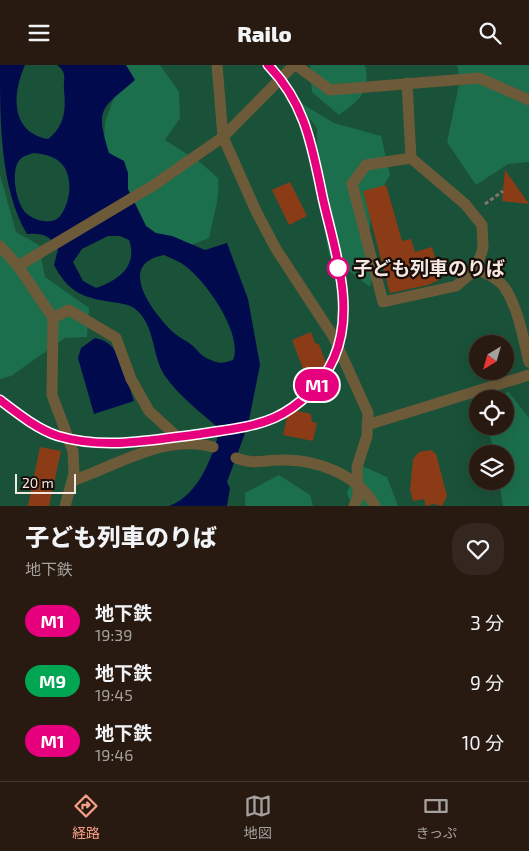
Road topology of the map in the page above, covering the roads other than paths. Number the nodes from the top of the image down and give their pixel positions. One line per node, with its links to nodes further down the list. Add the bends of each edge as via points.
1 (217, 65): 5 (lane)
2 (295, 65): 3 (lane, via 330,90); 5 (lane)
3 (407, 83): 4 (lane, via 479,77); 6 (lane)
4 (529, 100)
5 (223, 137): 8 (lane, via 154,185); 13 (lane, via 276,249 344,358 368,413)
6 (411, 158): 9 (lane, via 466,204 482,225 483,248); 9 (lane, via 366,165 352,184 383,302 456,287)
7 (0, 246): 8 (lane)
8 (18, 266): 10 (lane)
9 (476, 269): 11 (lane, via 505,287 520,323)
10 (53, 317): 14 (lane, via 70,310 116,338 131,379 149,411); 17 (lane, via 52,395 72,445)
11 (529, 362)
12 (529, 375): 13 (lane)
13 (367, 425): 18 (lane, via 357,467)
14 (185, 444): 15 (lane); 17 (lane, via 134,455)
15 (213, 447)
16 (236, 458): 18 (lane, via 250,463 282,459 307,461)
17 (72, 481): 19 (lane)
18 (358, 483): 20 (lane); 21 (lane, via 370,495)
19 (65, 506)
20 (354, 506)
21 (375, 506)

